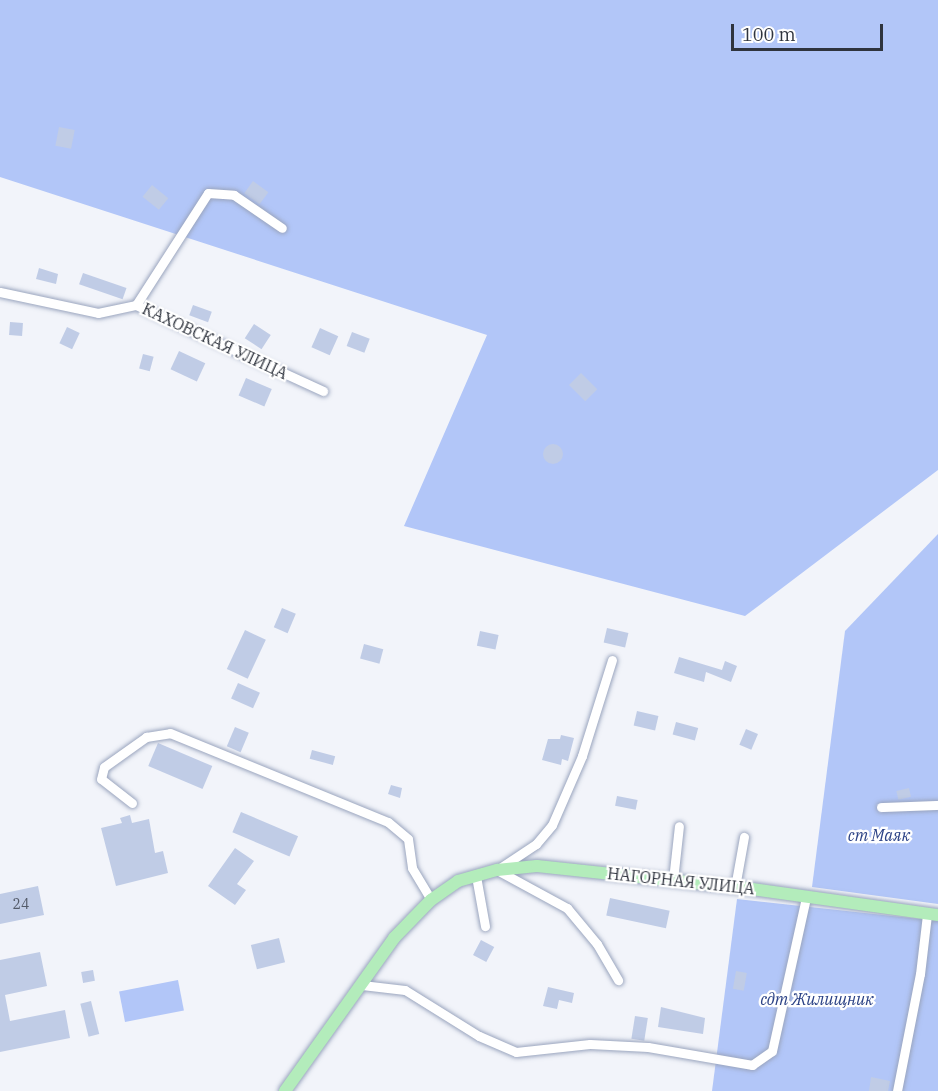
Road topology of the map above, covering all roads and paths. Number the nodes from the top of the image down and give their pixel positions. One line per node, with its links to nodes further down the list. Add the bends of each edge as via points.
1 (282, 228): 3 (street, via 234,195 208,193)
2 (0, 292): 3 (street, КАХОВСКАЯ УЛИЦА, via 98,313)
3 (136, 305): 4 (street, КАХОВСКАЯ УЛИЦА)
4 (323, 391)
5 (612, 660): 11 (street, via 582,756 552,825 536,844)
6 (132, 803): 16 (street, via 100,779 104,767 146,737 170,733 388,822 408,839 412,868)
7 (938, 805): 8 (street)
8 (880, 807)
9 (679, 826): 13 (street)
10 (744, 837): 14 (street)
11 (497, 870): 12 (main road, НАГОРНАЯ УЛИЦА); 13 (main road, НАГОРНАЯ УЛИЦА, via 537,866); 19 (street, via 567,908 597,944)
12 (476, 876): 16 (main road, НАГОРНАЯ УЛИЦА, via 458,881); 18 (street)
13 (673, 880): 14 (main road, НАГОРНАЯ УЛИЦА)
14 (735, 887): 15 (main road, НАГОРНАЯ УЛИЦА)
15 (806, 898): 17 (main road, НАГОРНАЯ УЛИЦА); 20 (street, via 772,1051 752,1065 636,1046 590,1044 516,1052 479,1036 405,990)
16 (431, 900): 20 (main road, НАГОРНАЯ УЛИЦА, via 394,938)
17 (933, 914): 22 (street)
18 (485, 926)
19 (618, 980)
20 (362, 985): 21 (main road, НАГОРНАЯ УЛИЦА)
21 (285, 1091)
22 (897, 1091)

